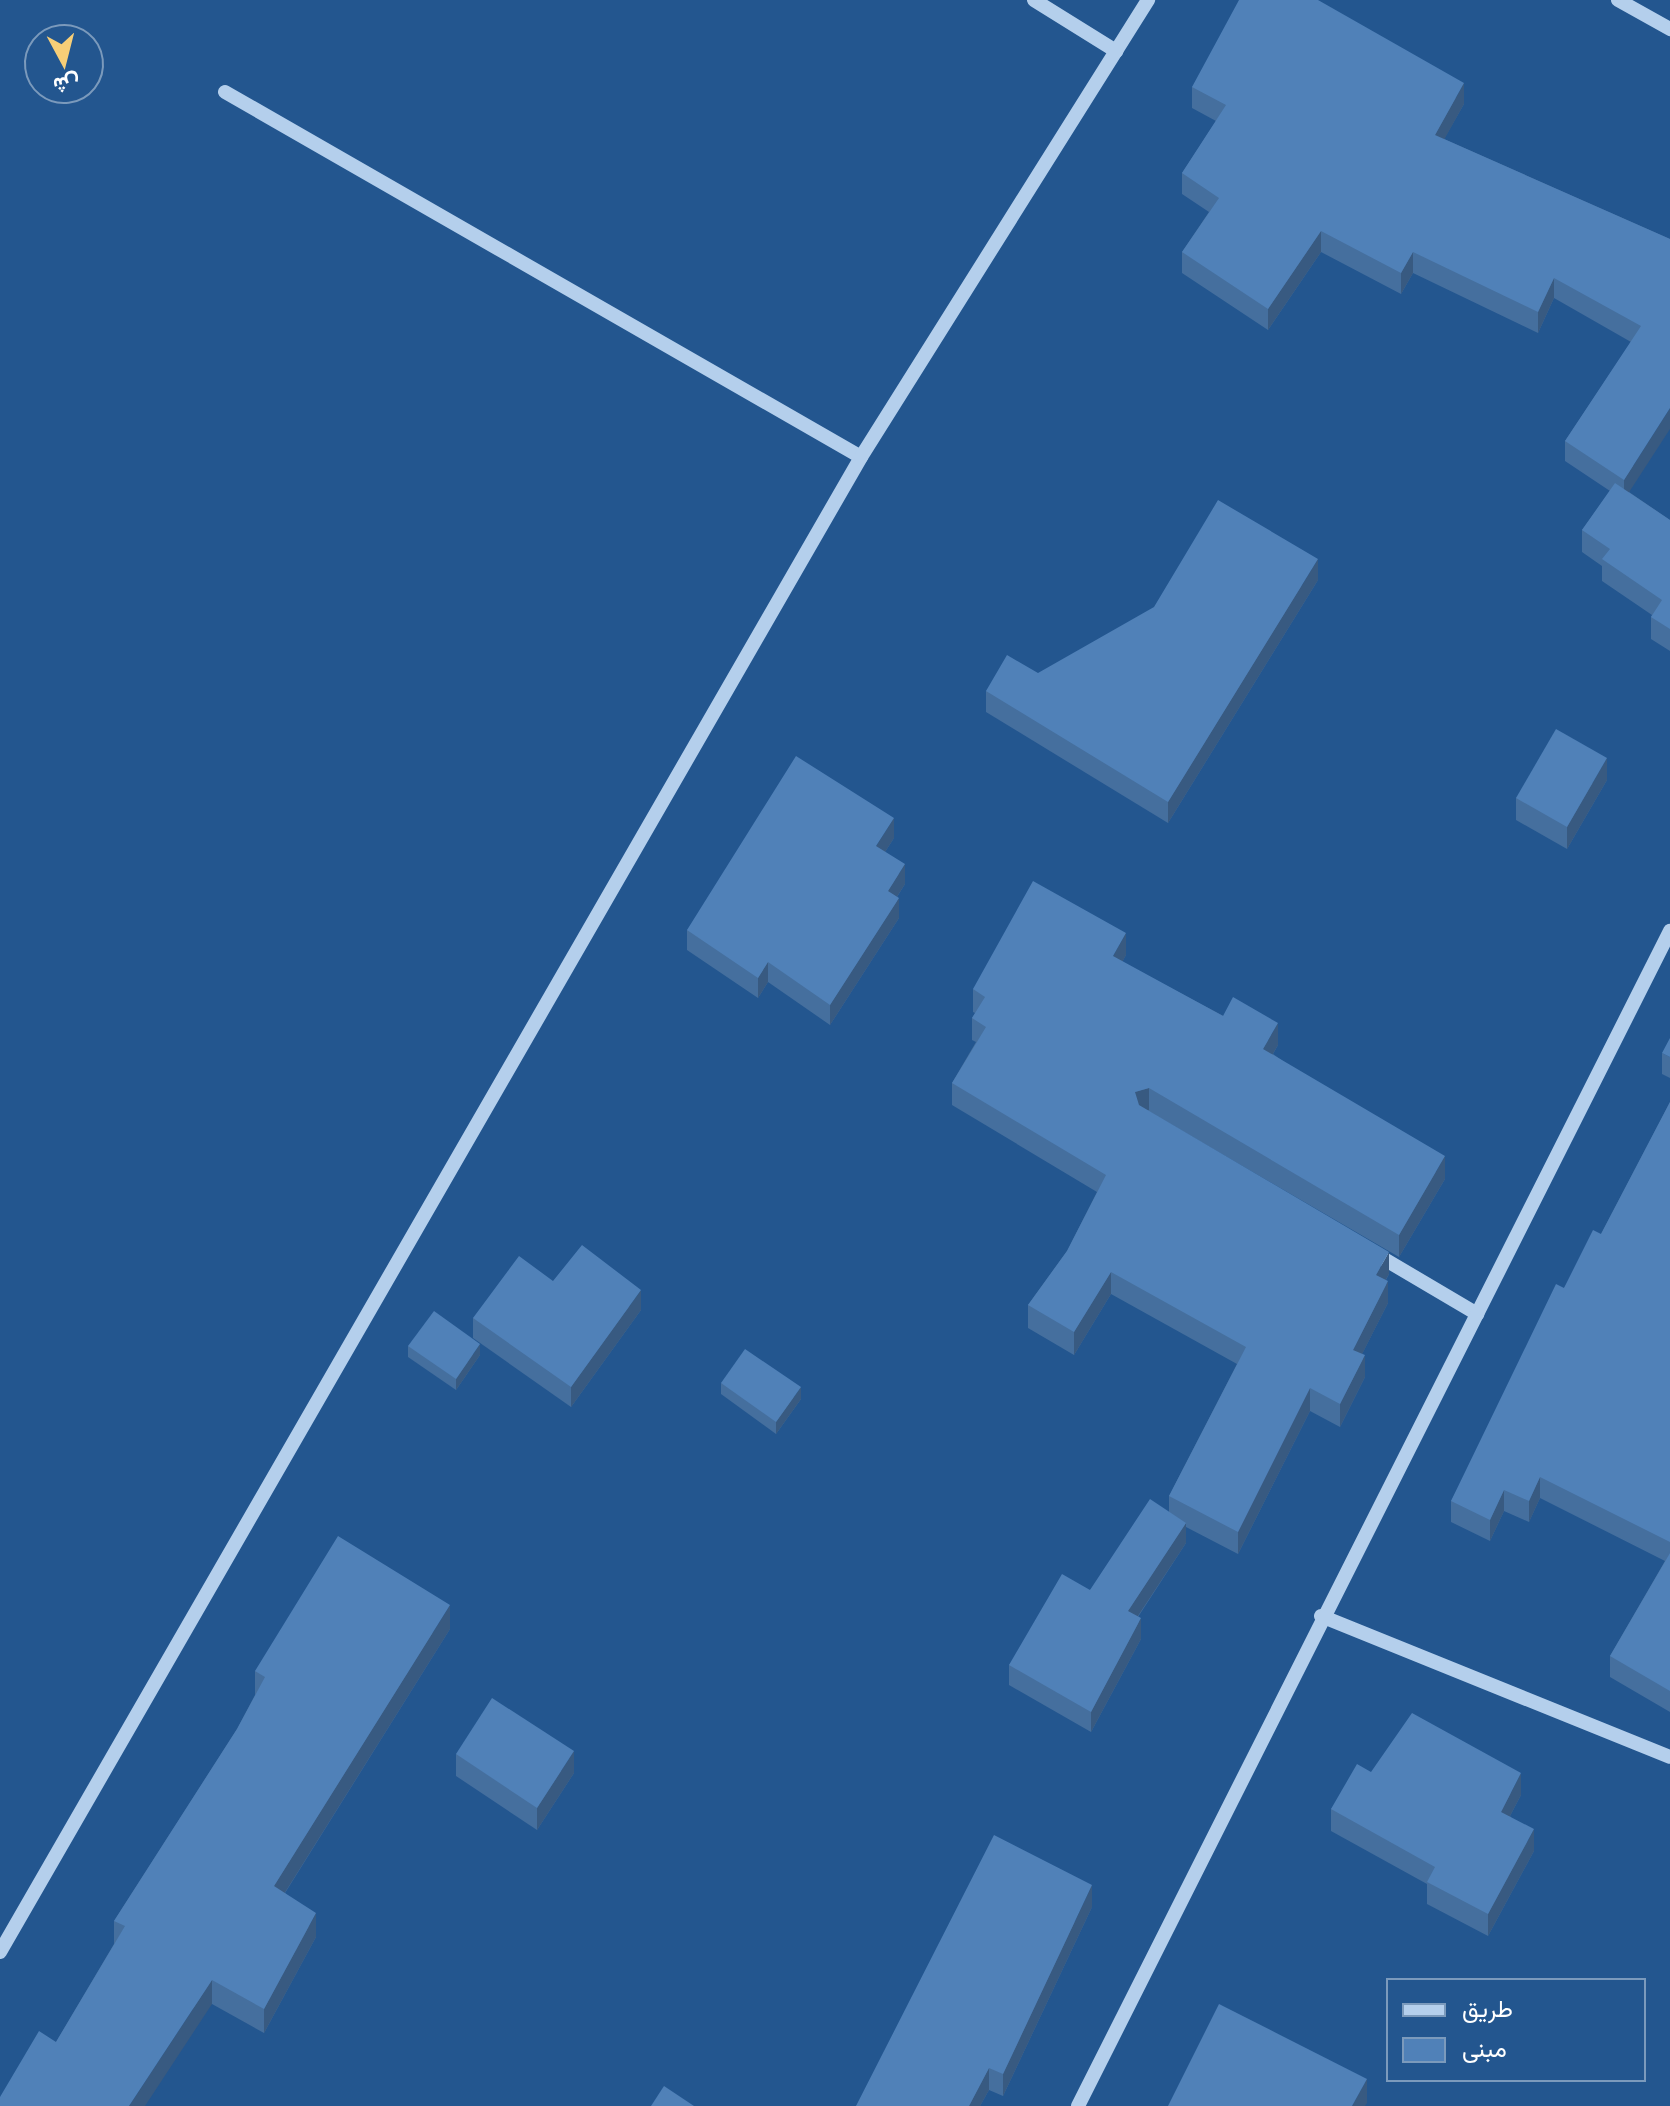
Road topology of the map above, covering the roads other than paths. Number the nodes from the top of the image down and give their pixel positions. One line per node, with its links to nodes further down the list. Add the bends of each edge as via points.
1 (1034, 0): 5 (street)
2 (1148, 0): 5 (street)
3 (1622, 1): 4 (street)
4 (1670, 29)
5 (1116, 51): 7 (street)
6 (225, 92): 7 (street)
7 (861, 457): 15 (street)
8 (1670, 931): 9 (street)
9 (1656, 965): 10 (street); 12 (street)
10 (1670, 971)
11 (1357, 1244): 12 (street)
12 (1477, 1314): 13 (street)
13 (1321, 1616): 14 (street); 16 (street)
14 (1670, 1757)
15 (0, 1952)
16 (1078, 2106)

